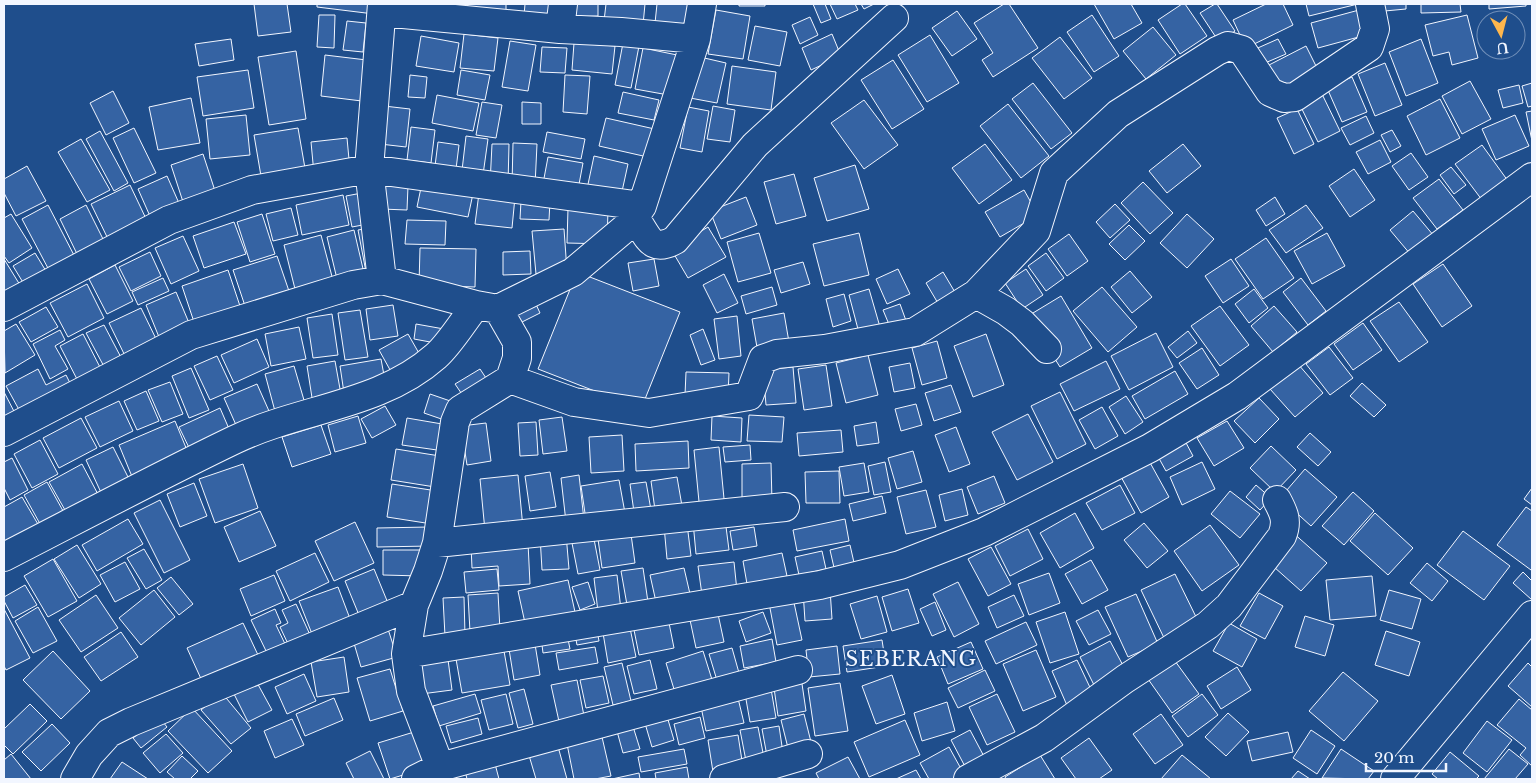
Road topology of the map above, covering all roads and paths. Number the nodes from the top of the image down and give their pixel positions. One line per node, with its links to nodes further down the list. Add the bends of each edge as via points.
1 (702, 4): 6 (street)
2 (1370, 4): 11 (street, via 1375,29 1369,47 1294,97 1284,98 1270,92 1242,50 1228,46 1118,114 1054,173 1036,231)
3 (382, 8): 4 (street); 7 (street)
4 (561, 16): 6 (street, via 621,32)
5 (894, 18): 9 (street, via 755,145 675,240 658,246)
6 (696, 39): 9 (street)
7 (369, 169): 9 (street); 10 (street); 12 (street, via 252,190 169,220)
8 (1532, 177): 23 (street, via 1237,396 1150,448 984,532 900,565 820,584)
9 (642, 223): 13 (street, via 630,224 572,272)
10 (382, 280): 13 (street); 16 (street, via 353,285 191,335)
11 (976, 294): 14 (street, via 1022,323); 15 (street, via 915,332 825,349 777,354 764,359 749,396 649,413 574,402)
12 (4, 307)
13 (487, 307): 15 (street, via 517,342 517,358); 20 (street, via 437,355 375,394 304,414 236,439)
14 (1047, 349)
15 (510, 379): 19 (street, via 460,410 454,422)
16 (4, 432)
17 (1277, 500): 30 (street, via 1285,515 1286,527 1282,536 1229,606 1208,625 1125,679 1044,738)
18 (785, 507): 19 (street)
19 (437, 543): 21 (street)
20 (4, 557)
21 (414, 605): 23 (street); 27 (street, via 109,733 89,755)
22 (1532, 615): 31 (street)
23 (406, 654): 26 (street, via 411,691)
24 (798, 670): 26 (street)
25 (808, 754): 29 (street)
26 (440, 767): 28 (street)
27 (75, 779)
28 (416, 779)
29 (724, 779)
30 (968, 779)
31 (1395, 779)

